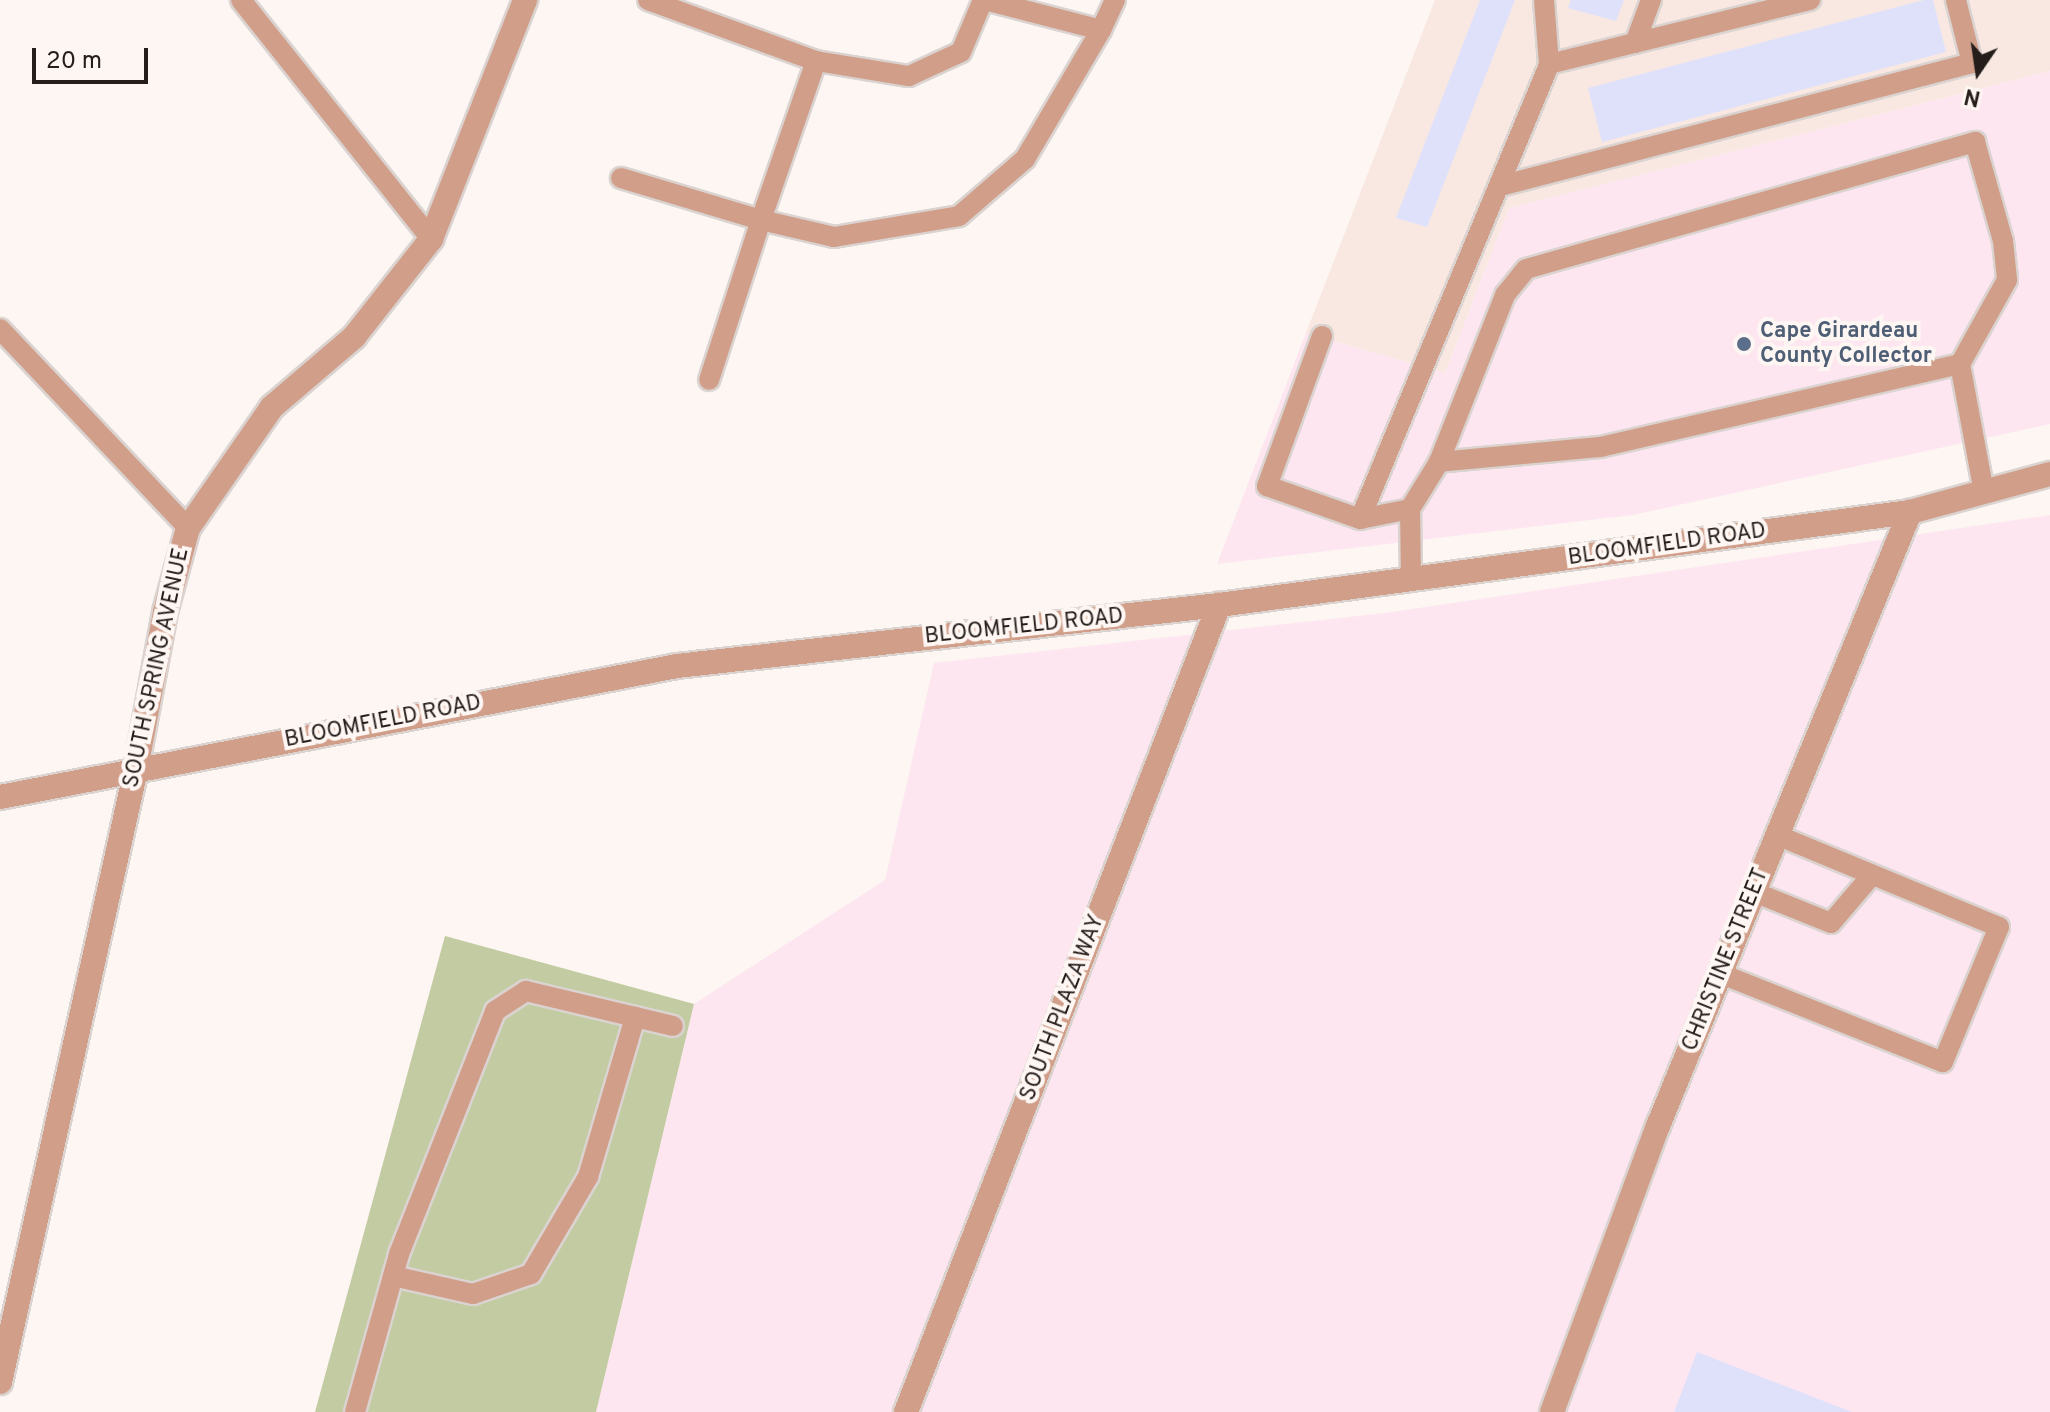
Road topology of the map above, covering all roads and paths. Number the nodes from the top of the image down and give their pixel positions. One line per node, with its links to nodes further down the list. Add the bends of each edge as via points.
1 (241, 0): 18 (lane)
2 (525, 0): 18 (street, SOUTH SPRING AVENUE)
3 (648, 0): 13 (lane)
4 (984, 0): 11 (lane); 13 (lane, via 961,52 909,76)
5 (1115, 0): 11 (lane)
6 (1544, 0): 14 (lane)
7 (1651, 0): 12 (lane)
8 (1810, 0): 10 (lane)
9 (1956, 0): 16 (lane, via 1972,63)
10 (1784, 3): 12 (lane)
11 (1101, 30): 17 (lane, via 1025,159 959,216 834,237)
12 (1635, 43): 14 (lane)
13 (816, 61): 17 (lane)
14 (1549, 64): 16 (lane)
15 (621, 178): 17 (lane)
16 (1500, 186): 28 (lane)
17 (761, 220): 22 (lane)
18 (431, 239): 29 (street, SOUTH SPRING AVENUE, via 354,337 272,407)
19 (0, 329): 29 (lane)
20 (1322, 336): 28 (lane, via 1267,486)
21 (1960, 364): 23 (lane, via 1600,447); 23 (lane, via 2007,280 2003,241 1975,142 1526,269 1505,295); 25 (lane)
22 (709, 380)
23 (1439, 462): 26 (lane)
24 (2050, 474): 25 (street, BLOOMFIELD ROAD)
25 (1984, 492): 27 (street, BLOOMFIELD ROAD)
26 (1410, 509): 28 (lane); 30 (lane)
27 (1910, 512): 30 (street, BLOOMFIELD ROAD); 34 (street, CHRISTINE STREET)
28 (1360, 519)
29 (188, 528): 32 (street, SOUTH SPRING AVENUE, via 165,612)
30 (1411, 579): 31 (street, BLOOMFIELD ROAD)
31 (1219, 605): 32 (street, BLOOMFIELD ROAD, via 677,666); 43 (street, SOUTH PLAZA WAY)
32 (136, 769): 33 (street, BLOOMFIELD ROAD); 41 (street, SOUTH SPRING AVENUE)
33 (0, 797)
34 (1777, 835): 35 (lane); 36 (street, CHRISTINE STREET)
35 (1872, 875): 36 (lane, via 1831,923); 37 (lane, via 1999,927 1943,1062)
36 (1754, 892): 37 (street, CHRISTINE STREET)
37 (1719, 973): 44 (street, CHRISTINE STREET)
38 (635, 1017): 39 (lane); 40 (lane, via 588,1177 531,1274 473,1294); 40 (lane, via 526,991 495,1011)
39 (673, 1026)
40 (393, 1276): 42 (lane)
41 (0, 1382)
42 (355, 1412)
43 (906, 1412)
44 (1552, 1412)

